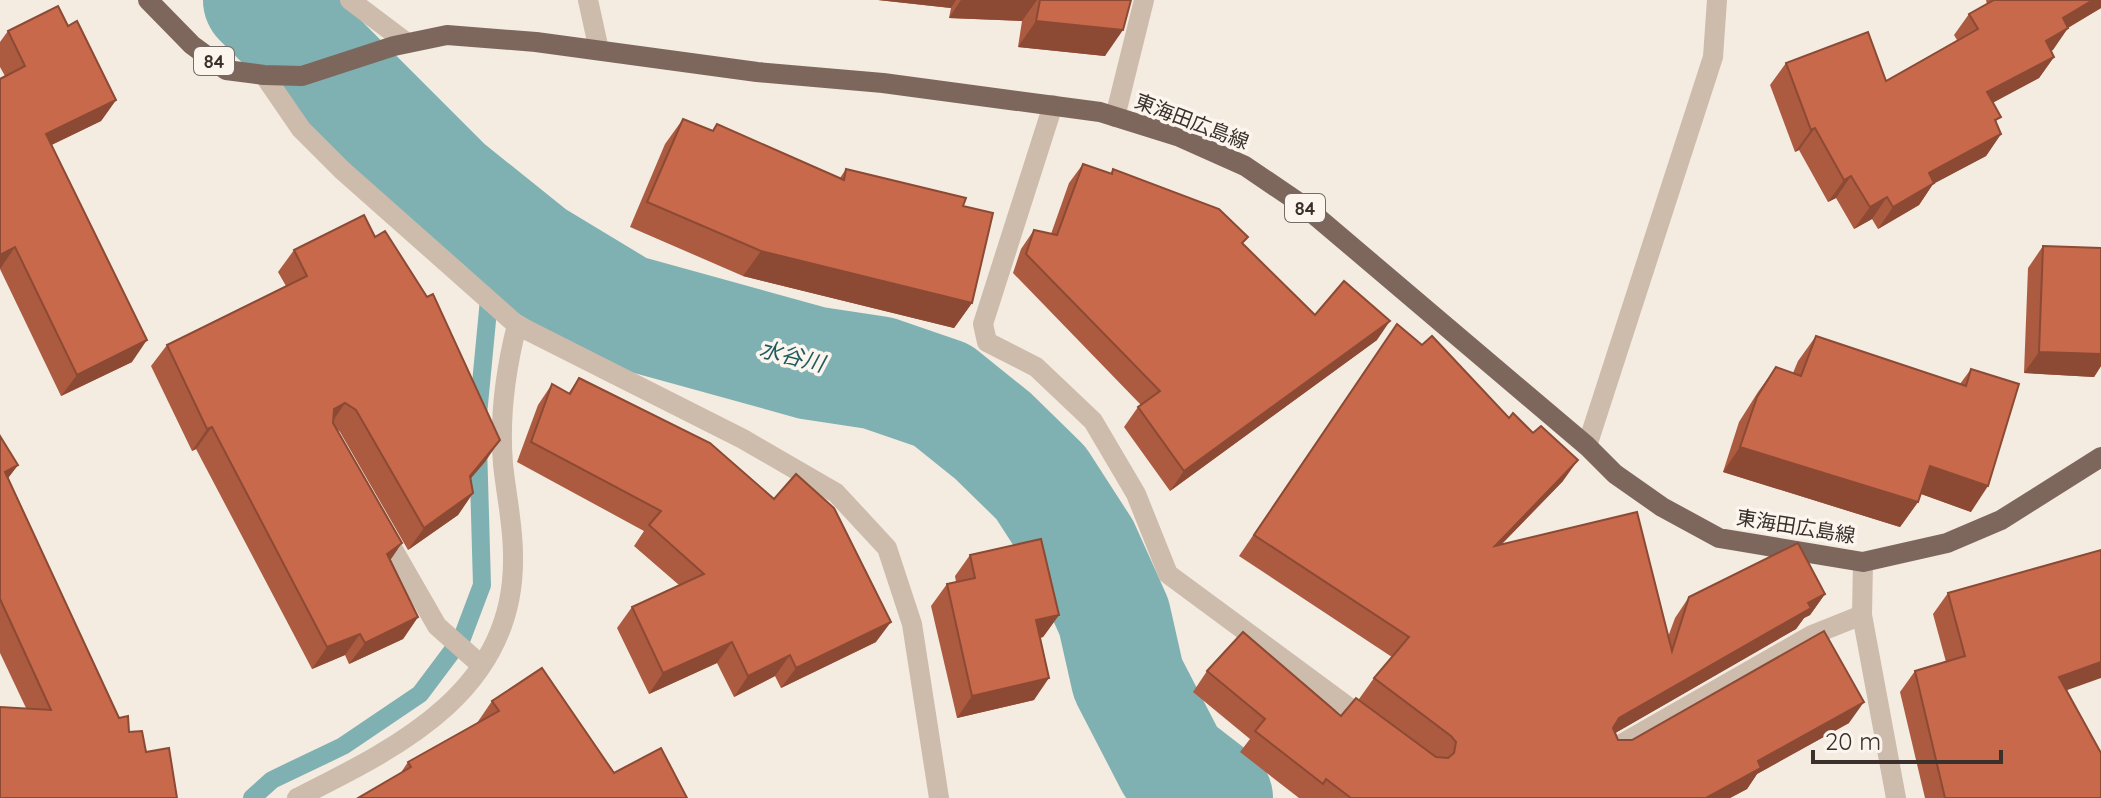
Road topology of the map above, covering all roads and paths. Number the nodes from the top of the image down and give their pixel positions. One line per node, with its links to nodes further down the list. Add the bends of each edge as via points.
1 (148, 0): 8 (main road, 東海田広島線 / 84, via 192,45 226,70)
2 (350, 0): 6 (street)
3 (588, 0): 7 (street)
4 (1144, 0): 10 (street)
5 (1717, 0): 12 (street, via 1713,57)
6 (400, 44): 7 (main road, 東海田広島線 / 84, via 447,35); 8 (main road, 東海田広島線 / 84, via 302,76)
7 (599, 50): 9 (main road, 東海田広島線 / 84)
8 (264, 75): 11 (street, via 301,129 342,170)
9 (1053, 105): 10 (main road, 東海田広島線 / 84); 18 (street, via 983,324 987,342 1036,367 1093,421 1136,494 1168,574)
10 (1115, 117): 12 (main road, 東海田広島線 / 84, via 1180,137 1245,166 1304,206)
11 (517, 325): 17 (street, via 502,394 512,590 500,634); 21 (street, via 743,439 836,493 887,548 912,624)
12 (1587, 446): 15 (main road, 東海田広島線 / 84, via 1615,474 1662,507 1719,538)
13 (2101, 457): 15 (main road, 東海田広島線 / 84, via 2001,520 1947,543)
14 (375, 519): 17 (street, via 437,626)
15 (1863, 562): 16 (street)
16 (1862, 615): 19 (street, via 1812,635); 22 (street)
17 (481, 665): 20 (street, via 447,707 411,738)
18 (1392, 739)
19 (1611, 750)
20 (297, 798)
21 (939, 798)
22 (1896, 798)

